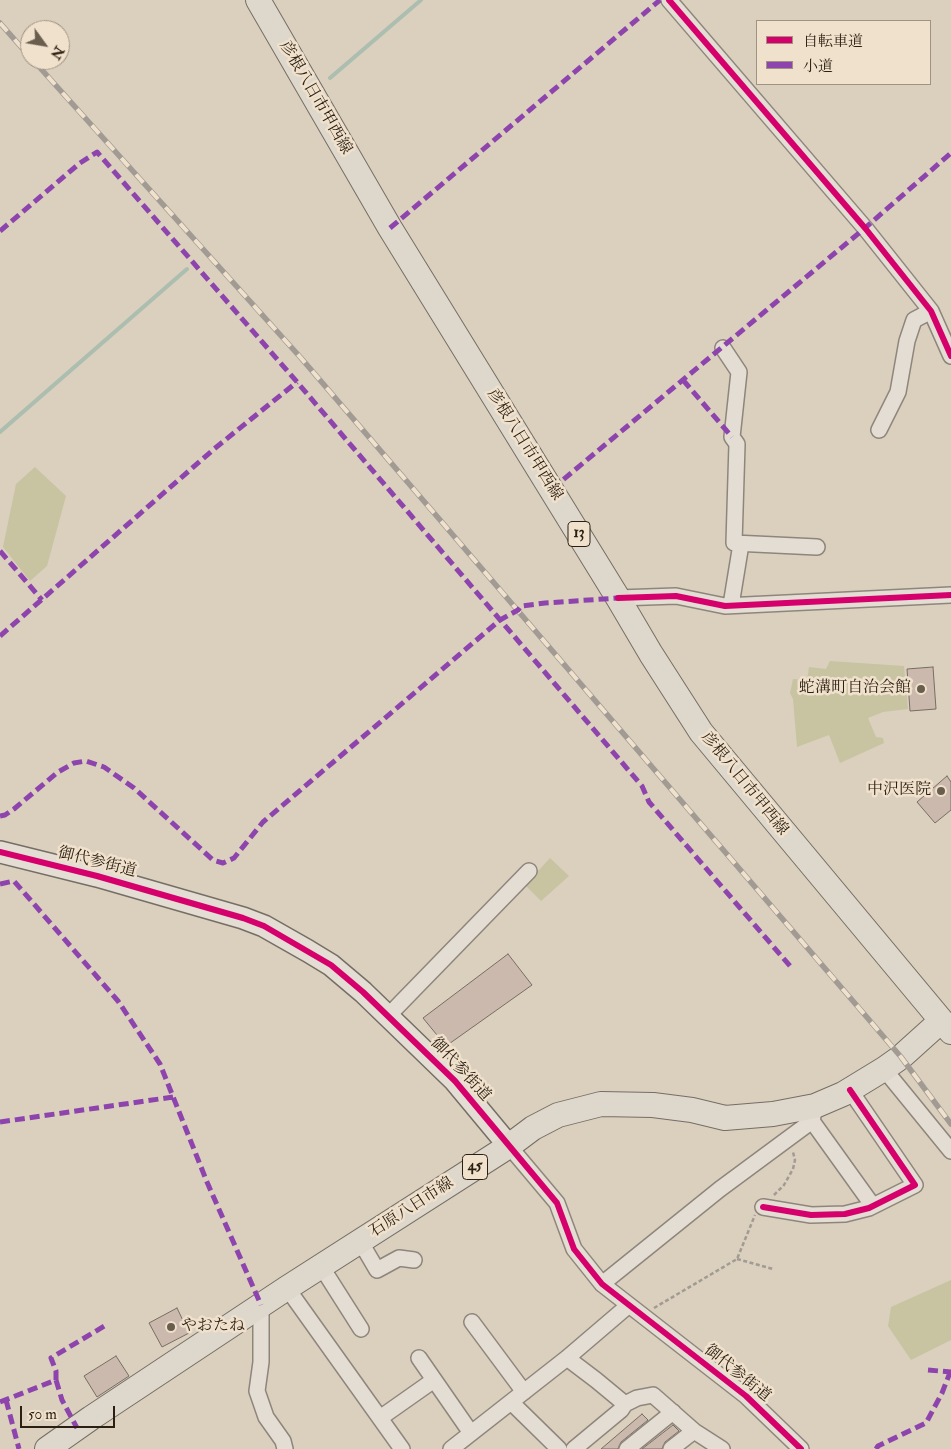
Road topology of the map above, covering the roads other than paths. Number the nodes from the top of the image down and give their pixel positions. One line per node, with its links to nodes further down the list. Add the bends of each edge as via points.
1 (258, 0): 10 (main road, 彦根八日市甲西線 / 13, via 390,228)
2 (669, 0): 3 (street, via 865,228)
3 (931, 311): 5 (street); 6 (street, via 914,320 898,392)
4 (723, 348): 7 (street, via 739,372 732,437 737,444 734,543)
5 (951, 356)
6 (879, 430)
7 (741, 544): 8 (street); 11 (street)
8 (817, 546)
9 (951, 596): 11 (street)
10 (618, 598): 11 (street, via 676,596); 15 (main road, 彦根八日市甲西線 / 13, via 701,732)
11 (731, 605)
12 (0, 852): 14 (street, 御代参街道, via 183,900 264,926 331,966)
13 (529, 871): 14 (street)
14 (388, 1016): 19 (street, 御代参街道, via 455,1081)
15 (948, 1022): 16 (main road, 石原八日市線 / 45)
16 (884, 1069): 17 (main road, 石原八日市線 / 45); 20 (street)
17 (850, 1090): 18 (main road, 石原八日市線 / 45); 21 (street, via 915,1184)
18 (813, 1113): 19 (main road, 石原八日市線 / 45, via 725,1118 653,1105 601,1104 558,1115); 21 (street); 26 (street)
19 (509, 1146): 23 (main road, 石原八日市線 / 45); 26 (street, 御代参街道, via 557,1203 574,1249)
20 (951, 1151)
21 (873, 1206): 22 (street, via 845,1214 811,1216)
22 (763, 1207)
23 (360, 1241): 24 (street, via 377,1270 399,1258); 25 (main road, 石原八日市線 / 45)
24 (414, 1260)
25 (321, 1266): 27 (main road, 石原八日市線 / 45); 31 (street)
26 (602, 1284): 29 (street, 御代参街道)
27 (287, 1288): 28 (main road, 石原八日市線 / 45); 39 (street)
28 (261, 1305): 42 (main road, 石原八日市線 / 45); 43 (street, via 261,1362 257,1391 266,1417)
29 (629, 1305): 33 (street); 51 (street, 御代参街道, via 746,1396)
30 (472, 1322): 35 (street)
31 (361, 1329)
32 (419, 1358): 34 (street)
33 (567, 1358): 35 (street); 37 (street)
34 (434, 1380): 39 (street); 41 (street)
35 (524, 1392): 36 (street)
36 (511, 1402): 41 (street); 46 (street)
37 (625, 1404): 38 (street, via 653,1395); 47 (street)
38 (673, 1412): 40 (street); 48 (street)
39 (380, 1418): 44 (street)
40 (694, 1430): 49 (street); 50 (street)
41 (471, 1433): 45 (street)
42 (47, 1449)
43 (285, 1449)
44 (402, 1449)
45 (451, 1449)
46 (559, 1449)
47 (574, 1449)
48 (628, 1449)
49 (671, 1449)
50 (722, 1449)
51 (801, 1449)

